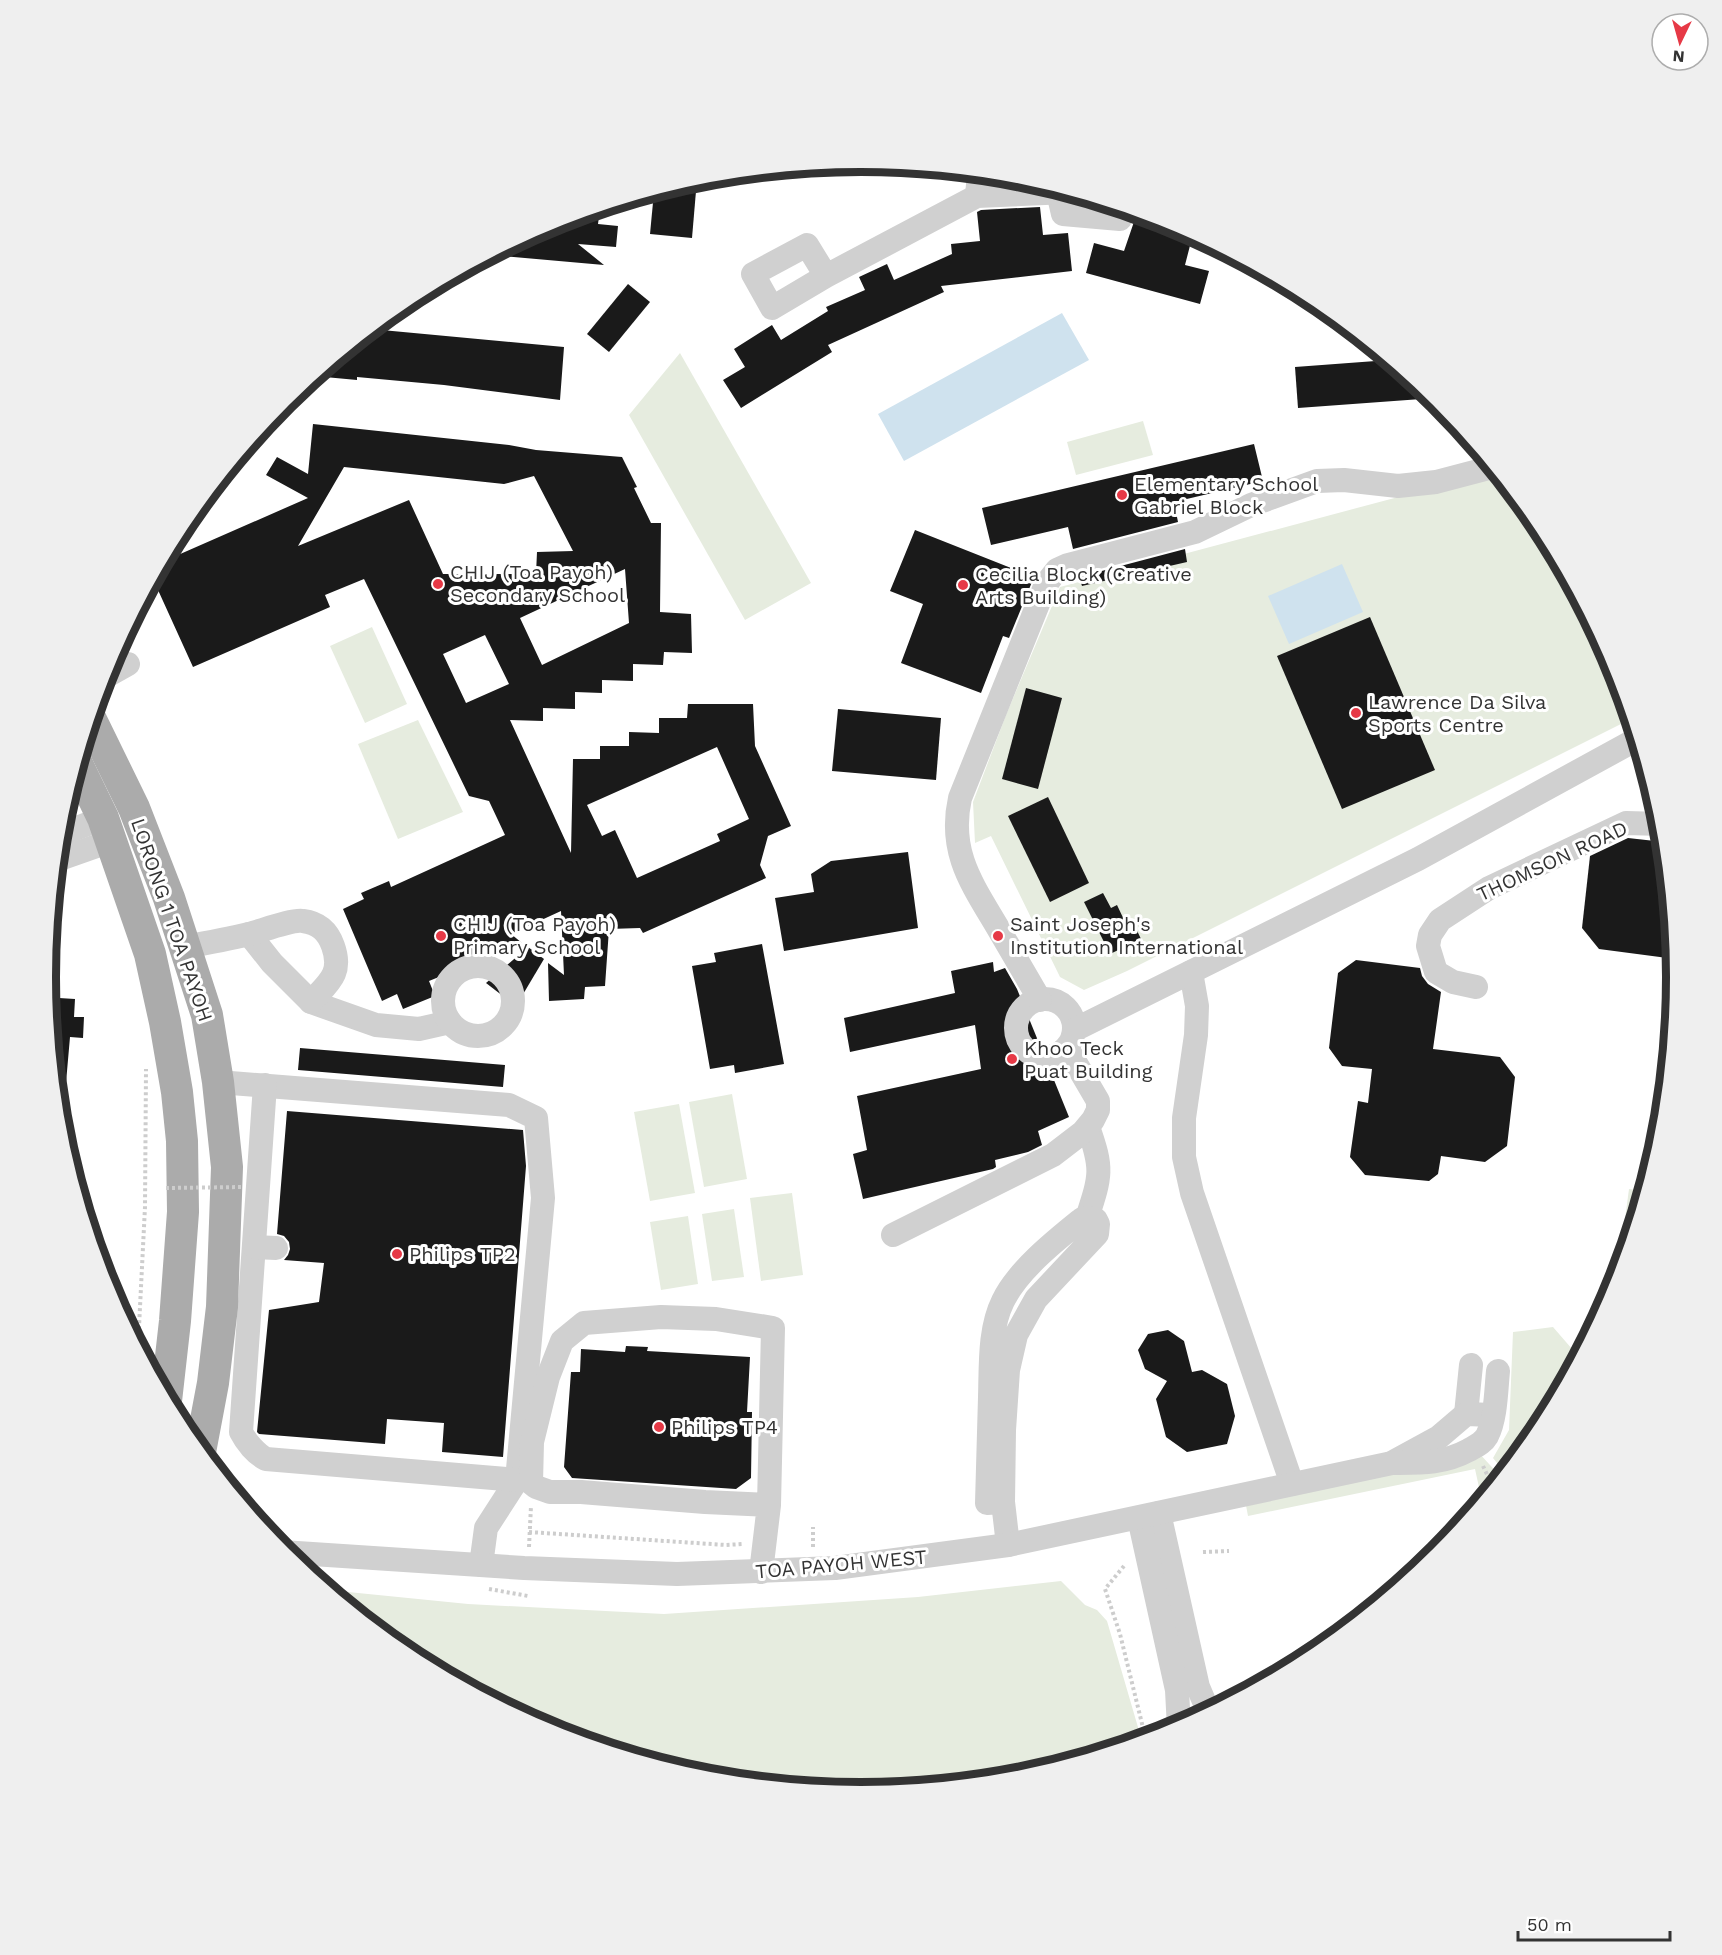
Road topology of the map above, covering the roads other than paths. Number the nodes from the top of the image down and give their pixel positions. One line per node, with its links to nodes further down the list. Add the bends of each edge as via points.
1 (978, 185): 2 (street); 5 (street)
2 (1026, 189)
3 (1063, 198): 4 (street, via 1063,214 1120,219)
4 (1121, 215)
5 (826, 276)
6 (1485, 469): 19 (street, via 1436,482 1398,486 1317,481 1251,505 1195,532 1057,570 1046,584 957,813 957,837 966,875)
7 (128, 664): 8 (street)
8 (116, 670)
9 (95, 728): 16 (main road, LORONG 1 TOA PAYOH, via 138,818)
10 (1631, 741): 17 (street, via 1418,859)
11 (82, 774): 13 (main road, LORONG 1 TOA PAYOH)
12 (1652, 824): 18 (street, THOMSON ROAD, via 1626,823 1489,888 1440,920 1428,946 1436,972 1453,982)
13 (107, 830): 14 (street); 29 (main road, LORONG 1 TOA PAYOH, via 150,954 178,1102 183,1212)
14 (67, 844)
15 (249, 934): 16 (street); 20 (street); 20 (street, via 302,920 329,935 338,959 336,971)
16 (185, 947): 23 (main road, LORONG 1 TOA PAYOH, via 207,1015)
17 (1191, 972): 22 (street); 35 (street, via 1197,1006 1196,1035 1184,1118 1184,1157 1192,1193)
18 (1476, 987)
19 (1040, 1000): 22 (street, via 1057,1002 1071,1013); 22 (street, via 1023,1009 1018,1018 1018,1037 1030,1053 1049,1057 1059,1054)
20 (311, 1002): 21 (street, via 376,1024 419,1029)
21 (450, 1022)
22 (1070, 1039): 25 (street, via 1098,1101 1098,1110)
23 (218, 1082): 24 (street); 32 (main road, LORONG 1 TOA PAYOH, via 227,1167 222,1306)
24 (266, 1085): 34 (street, via 509,1105 536,1118 543,1198); 34 (street, via 265,1247 241,1432 244,1439 266,1459)
25 (1088, 1127): 26 (street, via 1053,1155); 38 (street, via 1098,1154 1100,1175 1087,1218 1096,1220 1097,1234 1036,1299 1016,1335 1008,1370 1003,1502)
26 (893, 1235)
27 (1471, 1365): 30 (street)
28 (1498, 1371): 31 (street, TOA PAYOH WEST)
29 (168, 1387)
30 (1466, 1414): 31 (street); 33 (street, TOA PAYOH WEST, via 1439,1437)
31 (1492, 1415): 33 (street, TOA PAYOH WEST, via 1487,1435 1480,1444 1456,1457 1434,1463)
32 (202, 1440)
33 (1392, 1463): 35 (street, TOA PAYOH WEST)
34 (518, 1480): 40 (street, via 486,1528)
35 (1292, 1484): 37 (street, TOA PAYOH WEST)
36 (769, 1505): 36 (street, via 550,1492 536,1487 531,1483 532,1442 548,1377 562,1341 584,1323 662,1317 716,1319 773,1328); 41 (street)
37 (1149, 1516): 38 (street, TOA PAYOH WEST); 42 (street); 43 (street)
38 (1008, 1545): 41 (street, TOA PAYOH WEST, via 847,1566)
39 (298, 1553): 40 (street, TOA PAYOH WEST)
40 (481, 1565): 41 (street, TOA PAYOH WEST, via 677,1574)
41 (760, 1572)
42 (1206, 1705)
43 (1178, 1718)

